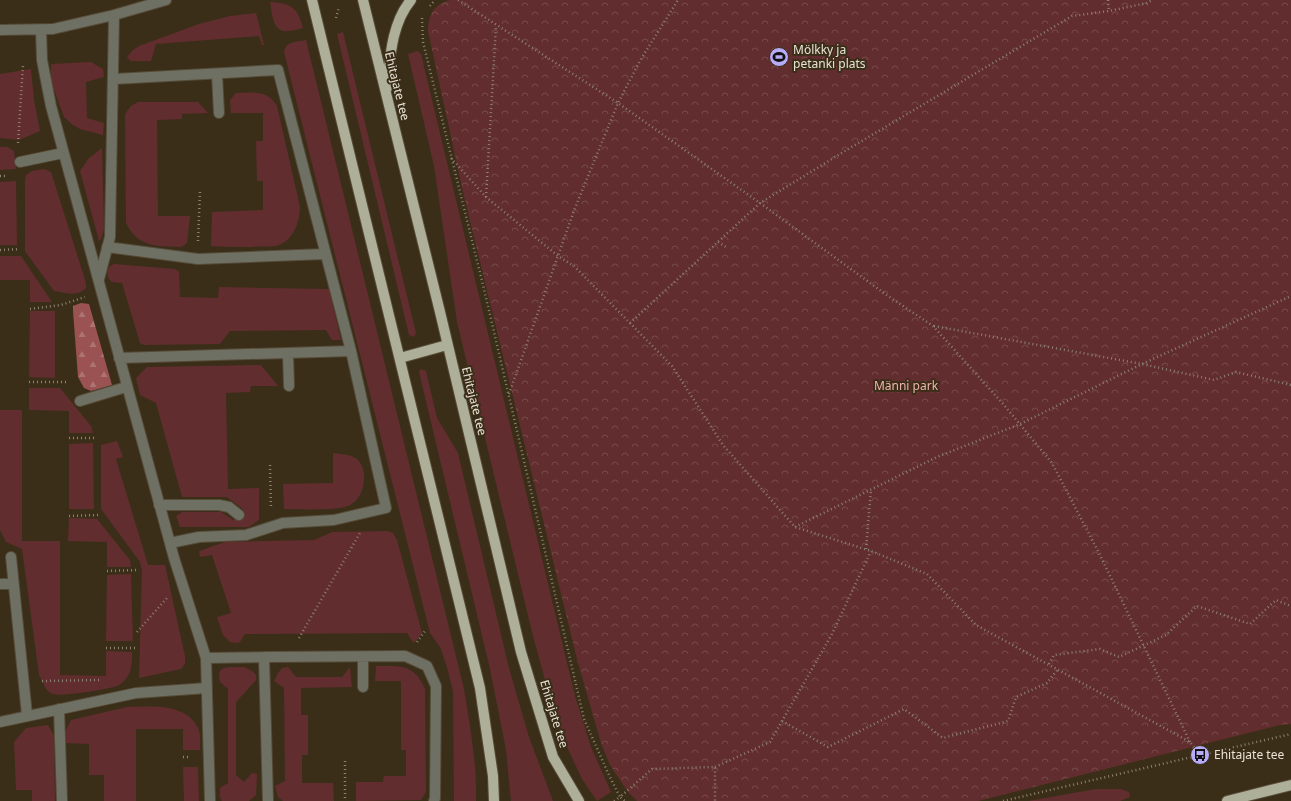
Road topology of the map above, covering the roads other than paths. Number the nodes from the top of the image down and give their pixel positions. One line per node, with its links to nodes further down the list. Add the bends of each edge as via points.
1 (166, 0): 5 (street)
2 (312, 0): 21 (main road)
3 (363, 0): 10 (main road, Ehitajate tee)
4 (411, 0): 10 (main road, via 395,33)
5 (114, 15): 7 (street); 9 (street)
6 (0, 30): 7 (street)
7 (41, 30): 12 (street, via 42,60)
8 (217, 74): 9 (street); 11 (street); 15 (street, via 278,70)
9 (114, 79): 14 (street, via 110,237)
10 (386, 96): 17 (main road, Ehitajate tee)
11 (219, 113)
12 (63, 153): 13 (street); 16 (street)
13 (20, 162)
14 (107, 247): 15 (street, via 198,259); 16 (street)
15 (325, 254): 18 (street)
16 (98, 281): 20 (street)
17 (448, 345): 21 (main road); 45 (main road, Ehitajate tee, via 521,652 553,757)
18 (351, 351): 19 (street); 27 (street, via 386,508 334,520 283,523 246,535 199,537)
19 (288, 354): 20 (street); 22 (street)
20 (119, 358): 23 (street)
21 (400, 358): 44 (main road, via 480,688 493,776)
22 (289, 386)
23 (126, 387): 24 (street); 25 (street)
24 (80, 400)
25 (159, 505): 26 (street, via 219,505 229,507); 27 (street)
26 (240, 515)
27 (170, 543): 32 (street)
28 (11, 557): 30 (street)
29 (0, 584): 30 (street)
30 (13, 584): 37 (street)
31 (363, 657): 33 (street); 34 (street); 43 (street, via 405,656 427,666 436,686)
32 (206, 658): 33 (street); 35 (street)
33 (264, 658): 42 (street)
34 (363, 687)
35 (207, 688): 36 (street, via 136,692); 41 (street)
36 (60, 708): 37 (street); 40 (street)
37 (27, 716): 38 (street)
38 (0, 722)
39 (1291, 785): 46 (main road)
40 (62, 801)
41 (210, 801)
42 (268, 801)
43 (434, 801)
44 (494, 801)
45 (579, 801)
46 (1227, 801)

